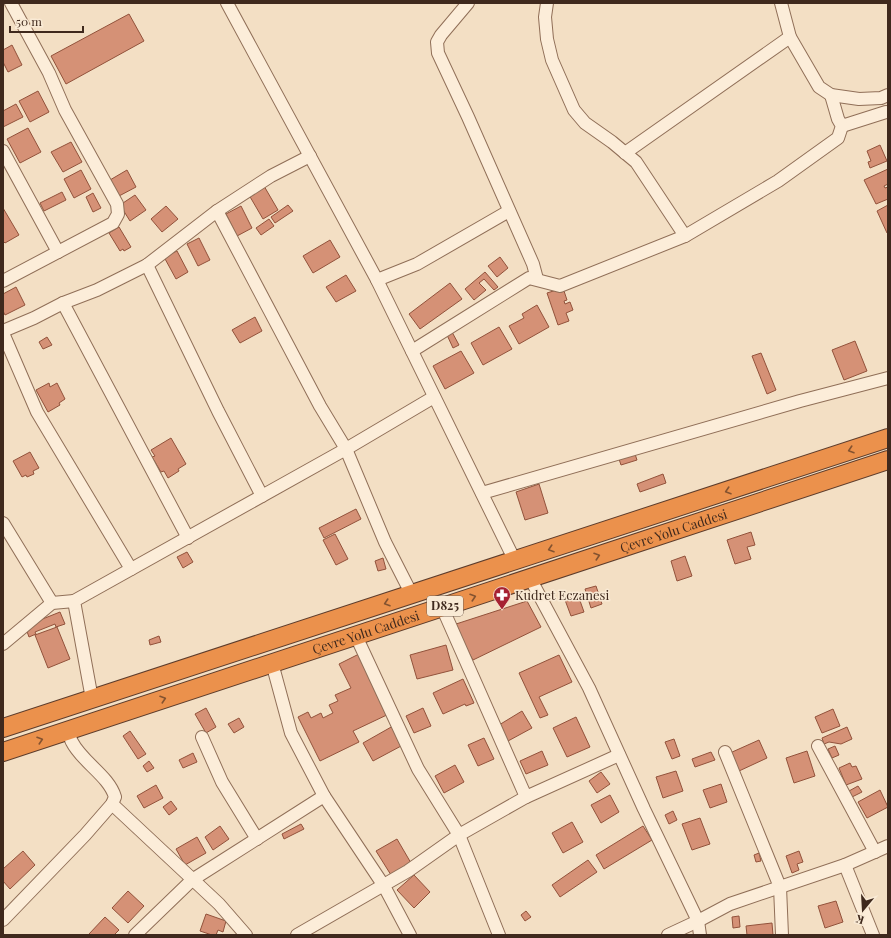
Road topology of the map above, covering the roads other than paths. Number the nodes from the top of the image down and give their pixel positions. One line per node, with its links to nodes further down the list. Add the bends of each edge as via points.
1 (11, 3): 17 (street, via 50,73 65,110 117,204 118,214 113,223)
2 (227, 3): 13 (street)
3 (468, 3): 15 (street, via 440,35 438,53)
4 (547, 3): 12 (street, via 545,17 552,60 574,110 585,123)
5 (782, 3): 6 (street)
6 (790, 37): 7 (street, via 819,87); 12 (street)
7 (831, 95): 8 (street, via 860,99); 10 (street)
8 (885, 96): 9 (street)
9 (887, 116): 10 (street)
10 (842, 126): 16 (street, via 838,138 778,181)
11 (3, 151): 17 (street)
12 (625, 153): 16 (street, via 636,162)
13 (310, 156): 14 (street, via 271,176); 20 (street)
14 (217, 211): 18 (street); 28 (street, via 320,406)
15 (509, 211): 19 (street, via 533,264); 20 (street, via 417,264)
16 (685, 236): 19 (street, via 560,286)
17 (58, 252): 21 (street)
18 (146, 265): 22 (street, via 97,290); 31 (street)
19 (536, 279): 24 (street, via 529,278)
20 (377, 280): 24 (street)
21 (3, 281)
22 (63, 303): 23 (street); 33 (street)
23 (3, 332): 35 (street, via 37,412)
24 (412, 351): 26 (street)
25 (888, 378): 30 (street, via 800,400)
26 (434, 397): 28 (street); 30 (street)
27 (888, 438): 34 (highway, Çevre Yolu Caddesi / D825, one-way to 34)
28 (346, 449): 31 (street); 37 (street, via 385,542)
29 (888, 460): 36 (highway, Çevre Yolu Caddesi / D825, one-way to 29)
30 (482, 494): 34 (street)
31 (262, 496): 33 (street)
32 (3, 523): 39 (street)
33 (188, 538): 35 (street)
34 (515, 561): 37 (highway, Çevre Yolu Caddesi / D825)
35 (131, 570): 38 (street)
36 (530, 578): 40 (highway, Çevre Yolu Caddesi / D825, one-way to 36); 51 (street, via 589,688)
37 (412, 595): 44 (highway, Çevre Yolu Caddesi / D825, one-way to 44)
38 (74, 601): 39 (street); 44 (street)
39 (52, 603): 42 (street)
40 (442, 607): 41 (highway, Çevre Yolu Caddesi / D825); 53 (street)
41 (356, 636): 43 (highway, Çevre Yolu Caddesi / D825); 55 (street, via 418,769)
42 (3, 644)
43 (272, 663): 46 (highway, Çevre Yolu Caddesi / D825, one-way to 43); 52 (street, via 291,733)
44 (92, 699): 45 (highway, Çevre Yolu Caddesi / D825)
45 (3, 728)
46 (69, 730): 49 (highway, Çevre Yolu Caddesi / D825, one-way to 46); 54 (street, via 72,742 80,754 113,791 115,797)
47 (202, 737): 56 (street, via 222,782)
48 (818, 746): 58 (street)
49 (3, 752)
50 (725, 752): 62 (street)
51 (619, 754): 53 (street); 64 (street)
52 (324, 796): 56 (street); 61 (street)
53 (526, 797): 55 (street)
54 (112, 804): 60 (street); 63 (street)
55 (459, 836): 61 (street); 69 (street)
56 (257, 839): 60 (street)
57 (888, 846): 58 (street)
58 (875, 852): 59 (street)
59 (845, 864): 62 (street); 73 (street)
60 (193, 879): 65 (street); 66 (street)
61 (384, 886): 67 (street); 68 (street)
62 (780, 887): 64 (street, via 730,904); 72 (street)
63 (3, 920)
64 (698, 921): 70 (street); 71 (street)
65 (135, 935)
66 (246, 935)
67 (297, 935)
68 (410, 935)
69 (500, 935)
70 (668, 935)
71 (700, 935)
72 (782, 935)
73 (873, 935)

